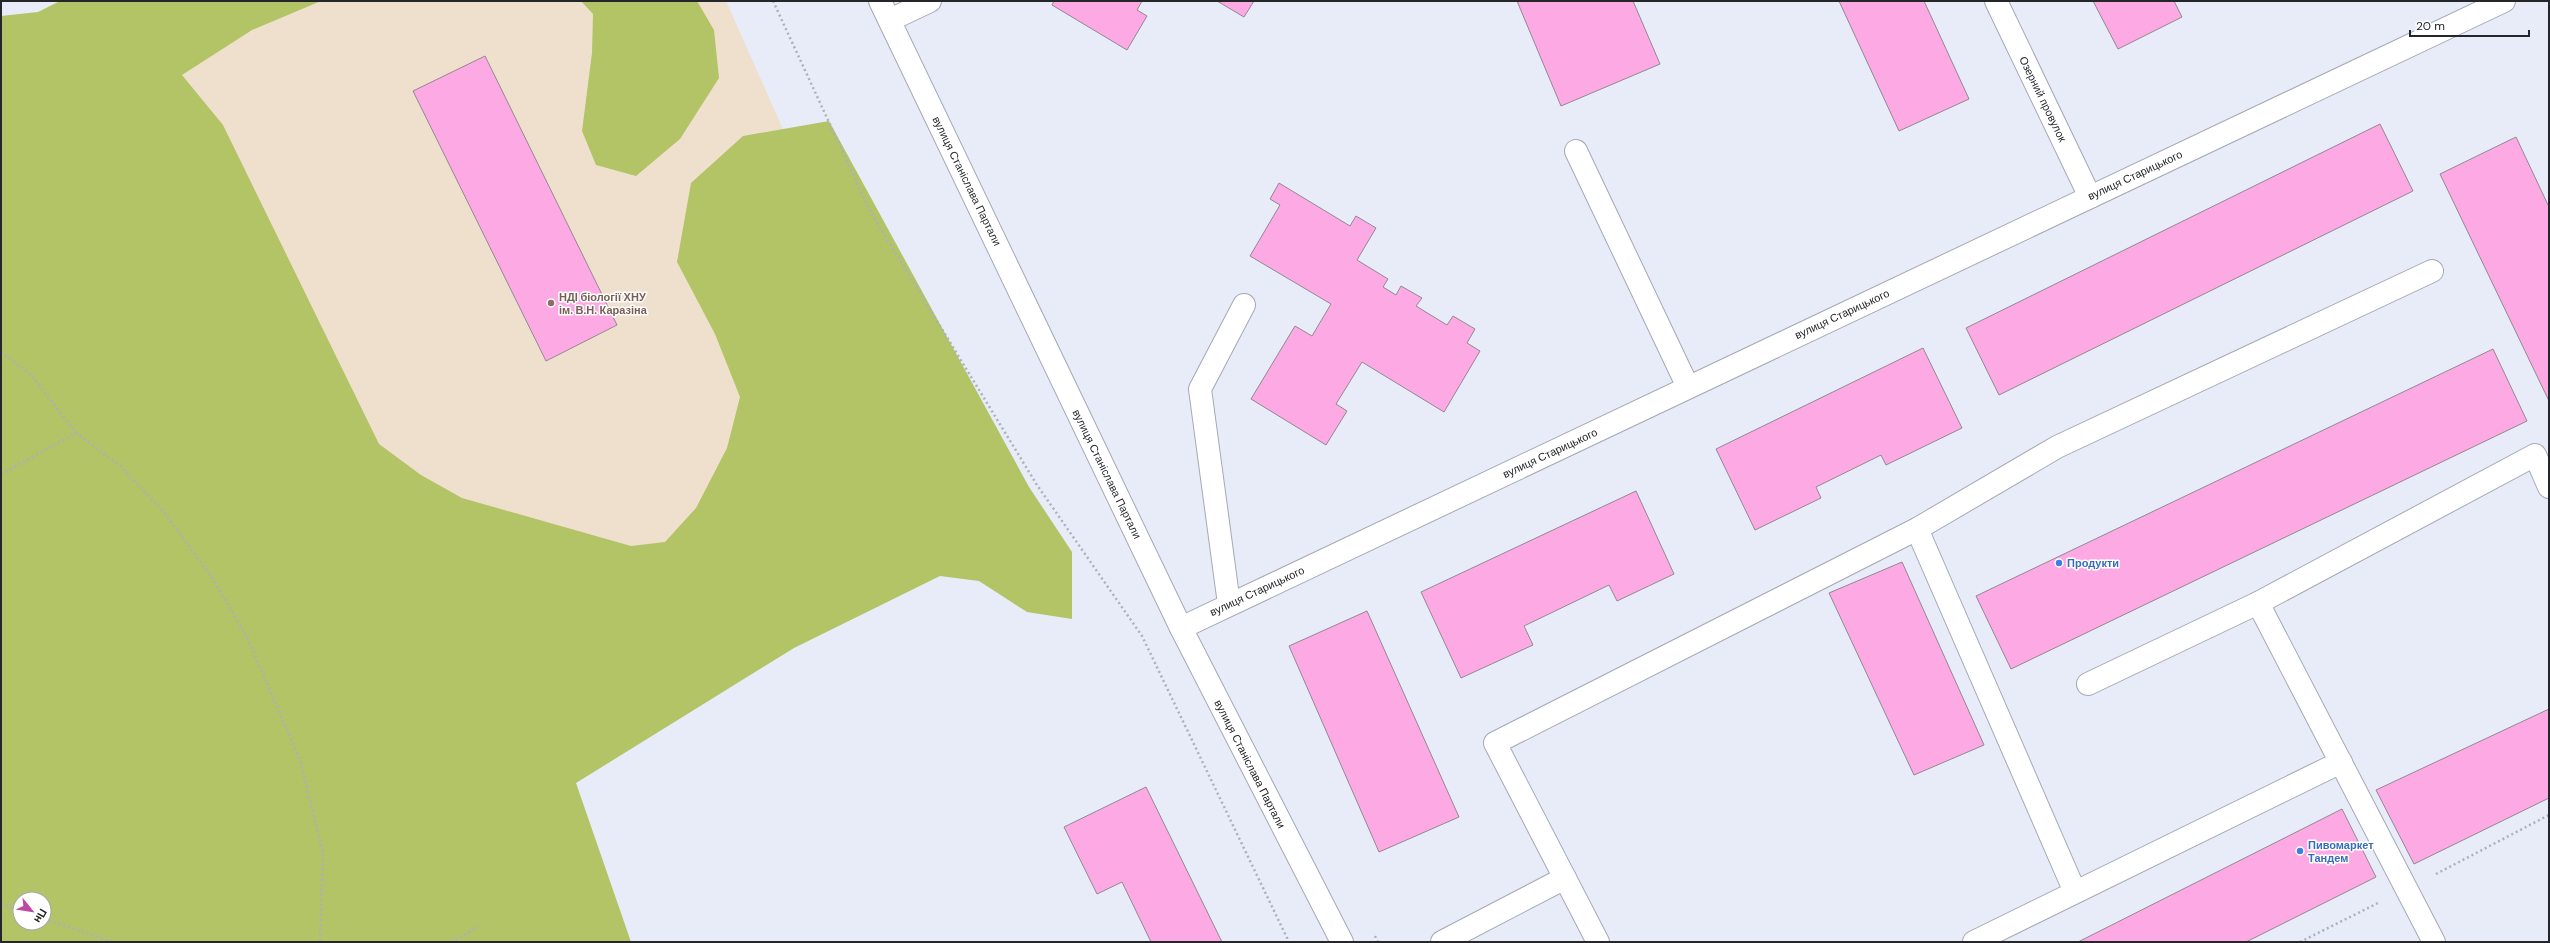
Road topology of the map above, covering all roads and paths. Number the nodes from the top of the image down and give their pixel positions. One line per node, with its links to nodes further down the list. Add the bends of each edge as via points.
1 (773, 1): 30 (path, via 870,211 1037,485 1142,636)
2 (930, 1): 5 (street)
3 (1996, 1): 7 (street, Озерний провулок)
4 (2504, 1): 7 (street, вулиця Старицького)
5 (885, 11): 18 (street, вулиця Станіслава Партали)
6 (1576, 151): 11 (street)
7 (2090, 197): 11 (street, вулиця Старицького)
8 (2432, 271): 15 (street, via 2057,447)
9 (1244, 306): 17 (street, via 1200,389)
10 (1, 352): 12 (path, via 32,376)
11 (1688, 387): 17 (street, вулиця Старицького)
12 (76, 433): 13 (path); 28 (path, via 119,465 165,513 212,578 247,637 300,760 324,853)
13 (1, 474)
14 (2549, 487): 16 (street, via 2535,455)
15 (1917, 529): 21 (street, via 1495,743); 22 (street)
16 (2258, 603): 19 (street); 20 (street)
17 (1229, 604): 18 (street, вулиця Старицького)
18 (1181, 628): 31 (street, вулиця Станіслава Партали)
19 (2088, 684)
20 (2341, 762): 22 (street); 35 (street)
21 (1565, 878): 32 (street); 33 (street)
22 (2075, 892): 34 (street)
23 (1, 904): 24 (path)
24 (12, 908)
25 (52, 922): 27 (path)
26 (478, 927): 29 (path)
27 (113, 942)
28 (320, 942)
29 (451, 942)
30 (1289, 942)
31 (1342, 942)
32 (1442, 942)
33 (1598, 942)
34 (1974, 942)
35 (2434, 942)

